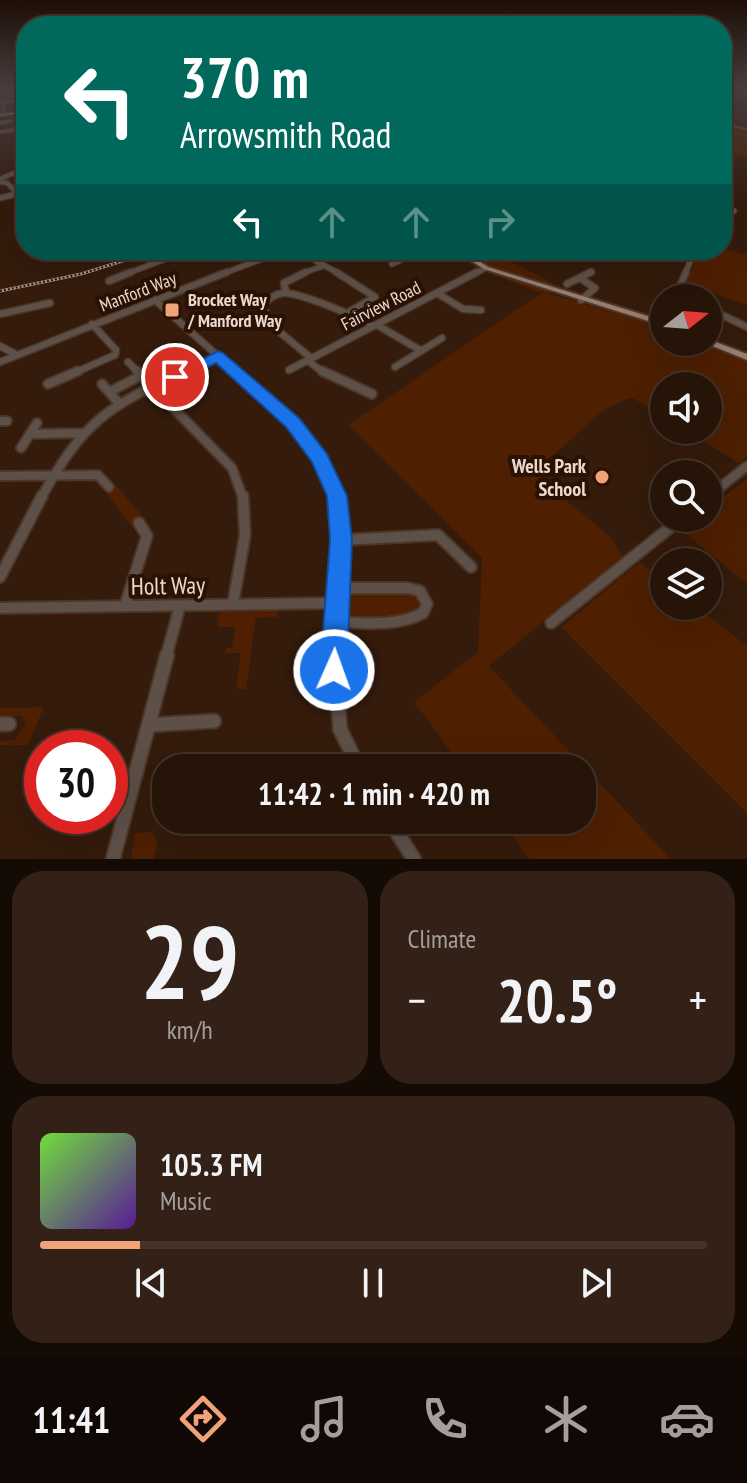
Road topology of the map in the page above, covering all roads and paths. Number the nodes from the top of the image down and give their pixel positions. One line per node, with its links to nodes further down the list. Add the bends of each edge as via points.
1 (163, 260): 10 (street)
2 (260, 260): 15 (street, Manford Way)
3 (401, 260): 6 (street)
4 (473, 260): 7 (main road)
5 (691, 260): 12 (street)
6 (392, 264)
7 (486, 268): 14 (street, Fairview Road); 16 (main road)
8 (592, 272): 9 (street)
9 (580, 278): 11 (street); 16 (street, via 595,288)
10 (109, 281)
11 (567, 284)
12 (683, 284)
13 (286, 292): 19 (street); 19 (street, via 288,279 320,264 375,297); 33 (street, via 267,299 262,306 266,320)
14 (437, 293): 18 (street, via 461,311); 24 (street, Fairview Road)
15 (155, 300): 23 (street, Manford Way); 31 (street)
16 (581, 300): 22 (main road)
17 (50, 303): 20 (street)
18 (481, 310)
19 (349, 312): 24 (street)
20 (0, 314)
21 (722, 315): 25 (street)
22 (650, 320)
23 (92, 324): 30 (street, Manford Way); 39 (street, via 116,350 113,357)
24 (375, 325): 29 (street); 33 (street, Fairview Road)
25 (747, 327)
26 (442, 338): 29 (street)
27 (0, 346): 30 (street)
28 (722, 347): 32 (main road)
29 (420, 350): 36 (street)
30 (15, 354): 34 (street, Manford Way)
31 (218, 356): 41 (street); 56 (street, via 292,422 321,459 337,496)
32 (747, 357)
33 (309, 359): 37 (street, Fairview Road); 43 (street, via 326,374)
34 (0, 362)
35 (128, 362): 38 (street)
36 (395, 367)
37 (289, 370)
38 (142, 375): 41 (street); 42 (street)
39 (48, 384)
40 (102, 384): 42 (street)
41 (153, 387): 46 (street, via 105,413); 61 (street, via 243,486 246,533)
42 (109, 392): 44 (street)
43 (372, 394)
44 (117, 401)
45 (37, 423): 47 (street)
46 (84, 433): 47 (street); 50 (street)
47 (30, 434): 48 (street)
48 (21, 448)
49 (747, 466): 52 (street)
50 (56, 475): 51 (street); 53 (street, via 98,475); 58 (street)
51 (0, 476)
52 (722, 486)
53 (109, 487)
54 (139, 523): 62 (street, via 147,536)
55 (665, 532): 66 (street)
56 (341, 540): 57 (street, via 438,535); 59 (street)
57 (471, 567)
58 (0, 577)
59 (338, 588): 60 (street); 65 (street, via 408,588 420,591 427,605 415,620)
60 (336, 603): 61 (street, Holt Way); 65 (street)
61 (233, 604): 63 (street, Holt Way)
62 (125, 606): 63 (street, Holt Way); 64 (street, Holt Way)
63 (180, 606): 68 (street)
64 (0, 608)
65 (335, 622): 69 (street, via 340,729)
66 (551, 623)
67 (214, 721): 68 (street)
68 (149, 725): 71 (street)
69 (352, 754)
70 (398, 834): 72 (street)
71 (113, 859)
72 (414, 859)

